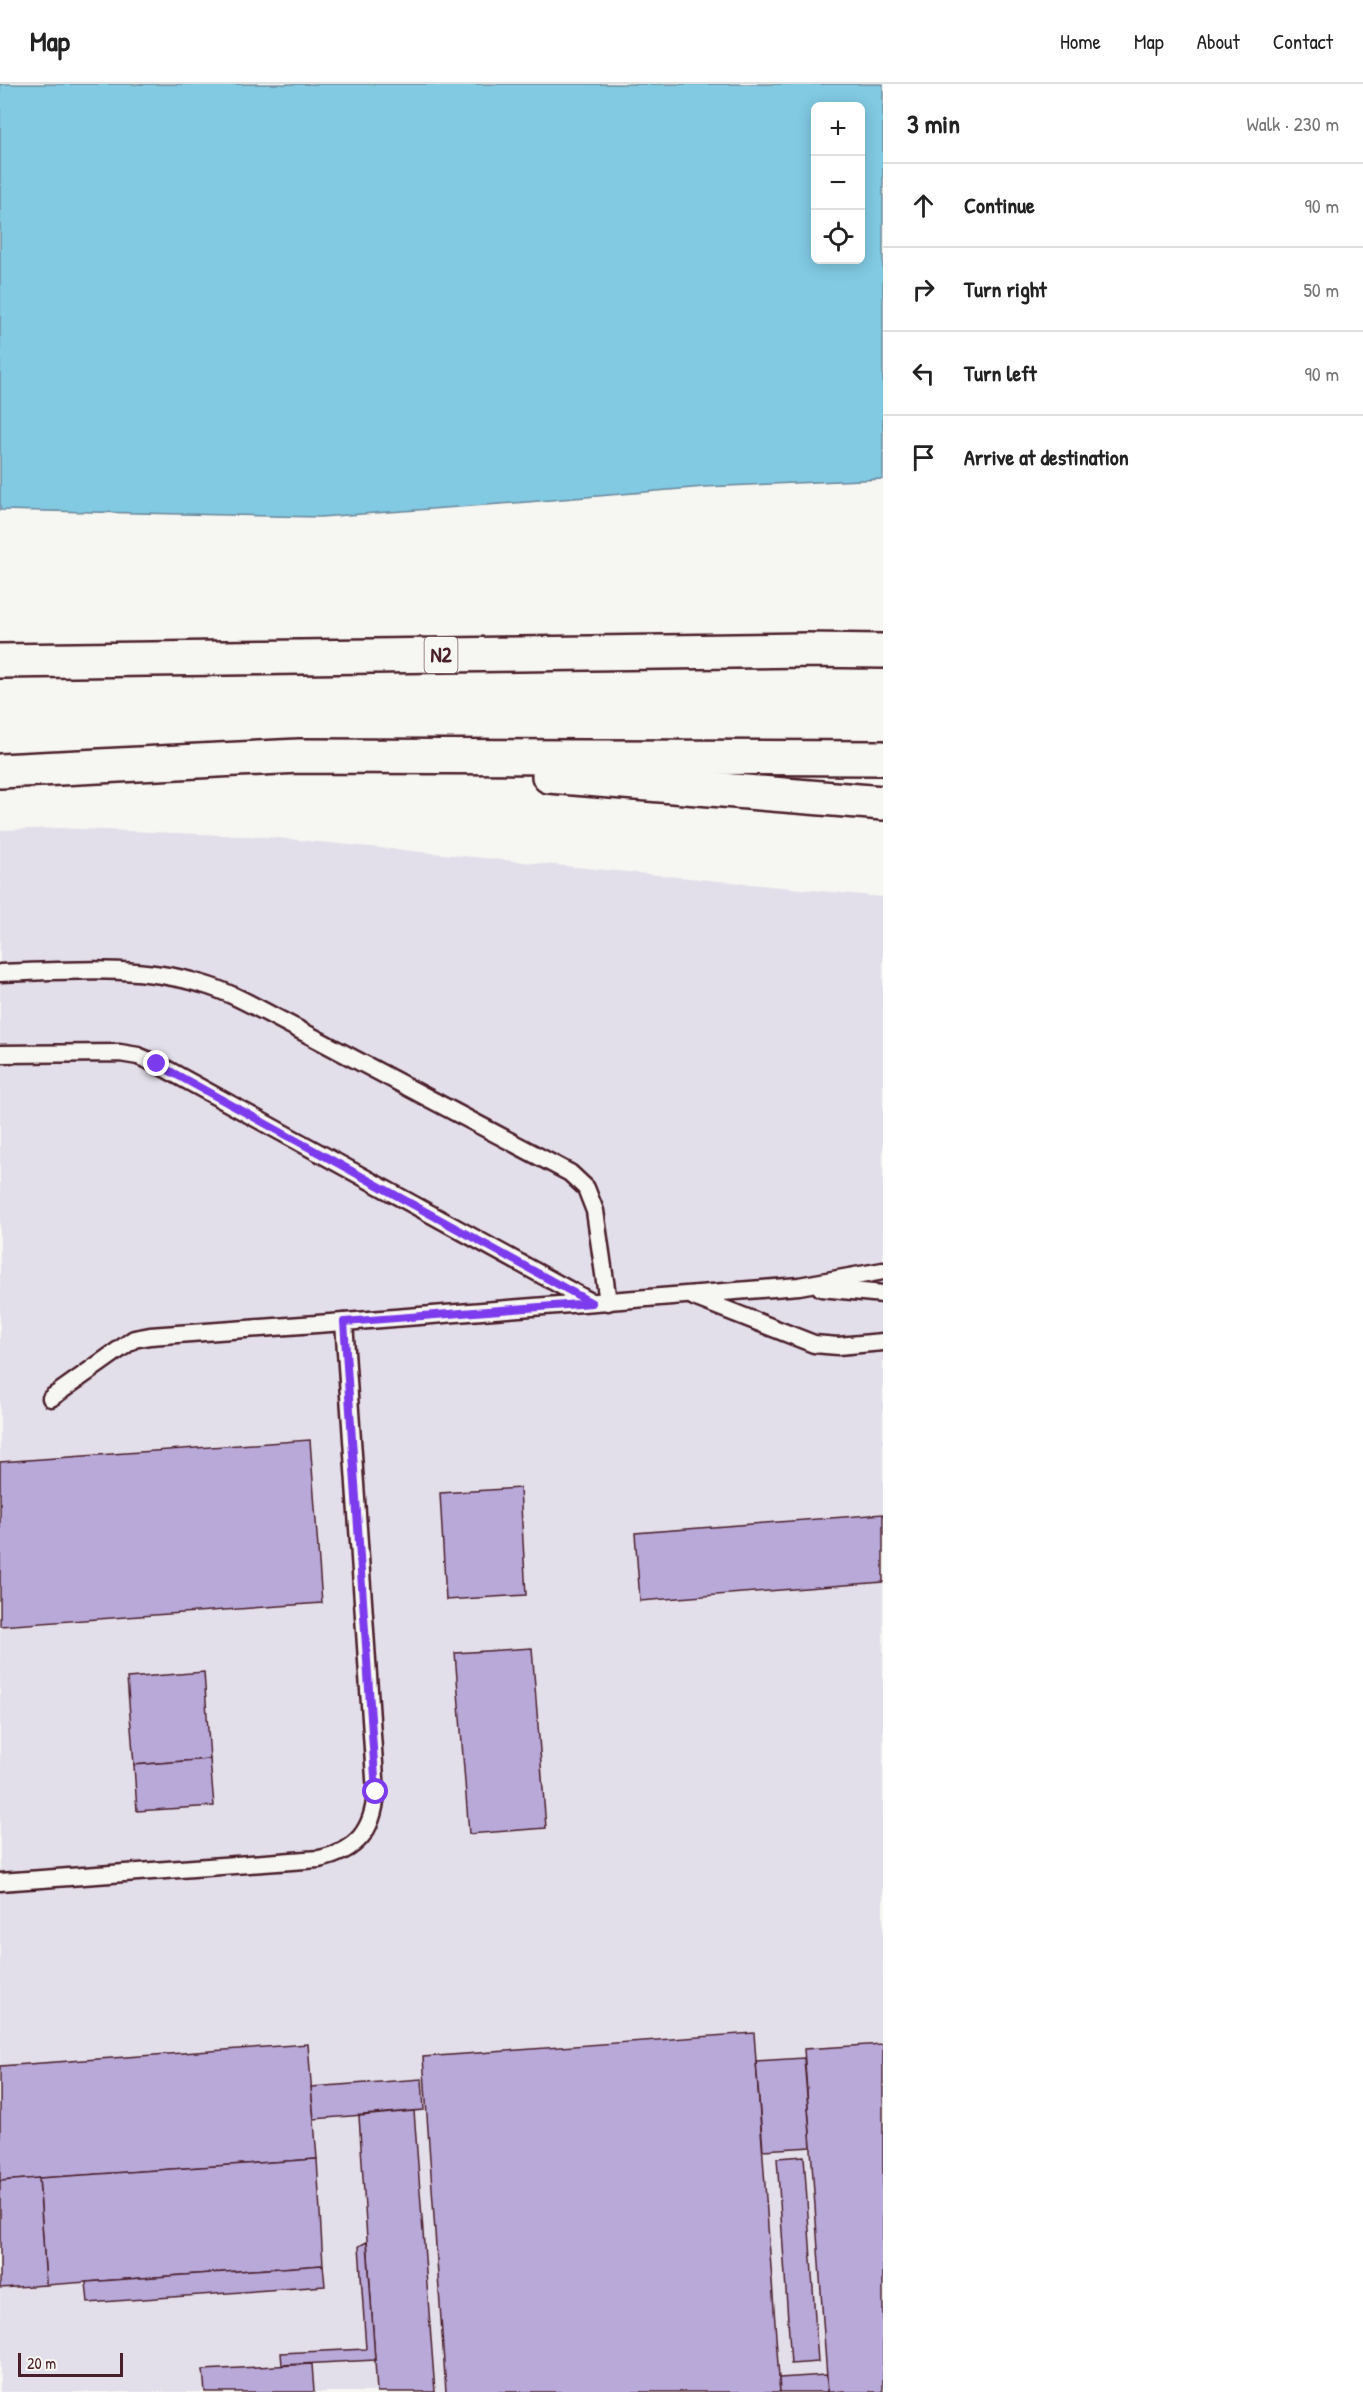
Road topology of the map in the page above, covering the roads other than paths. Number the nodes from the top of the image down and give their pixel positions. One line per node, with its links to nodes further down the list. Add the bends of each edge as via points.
1 (883, 651): 2 (highway, N2)
2 (0, 661)
3 (299, 756): 4 (highway); 5 (highway); 6 (highway)
4 (883, 758)
5 (0, 771)
6 (883, 803)
7 (0, 973): 13 (lane, via 131,971 201,983 265,1011 570,1173 586,1188 595,1211)
8 (0, 1054): 13 (lane, via 138,1056)
9 (883, 1271): 10 (lane)
10 (799, 1286): 11 (lane); 12 (lane)
11 (883, 1294)
12 (690, 1295): 13 (lane); 15 (lane, via 814,1344)
13 (600, 1303): 14 (lane)
14 (344, 1322): 16 (lane, via 134,1339); 17 (lane, via 376,1792 369,1827 345,1850 319,1859)
15 (883, 1342)
16 (51, 1398)
17 (0, 1882)

